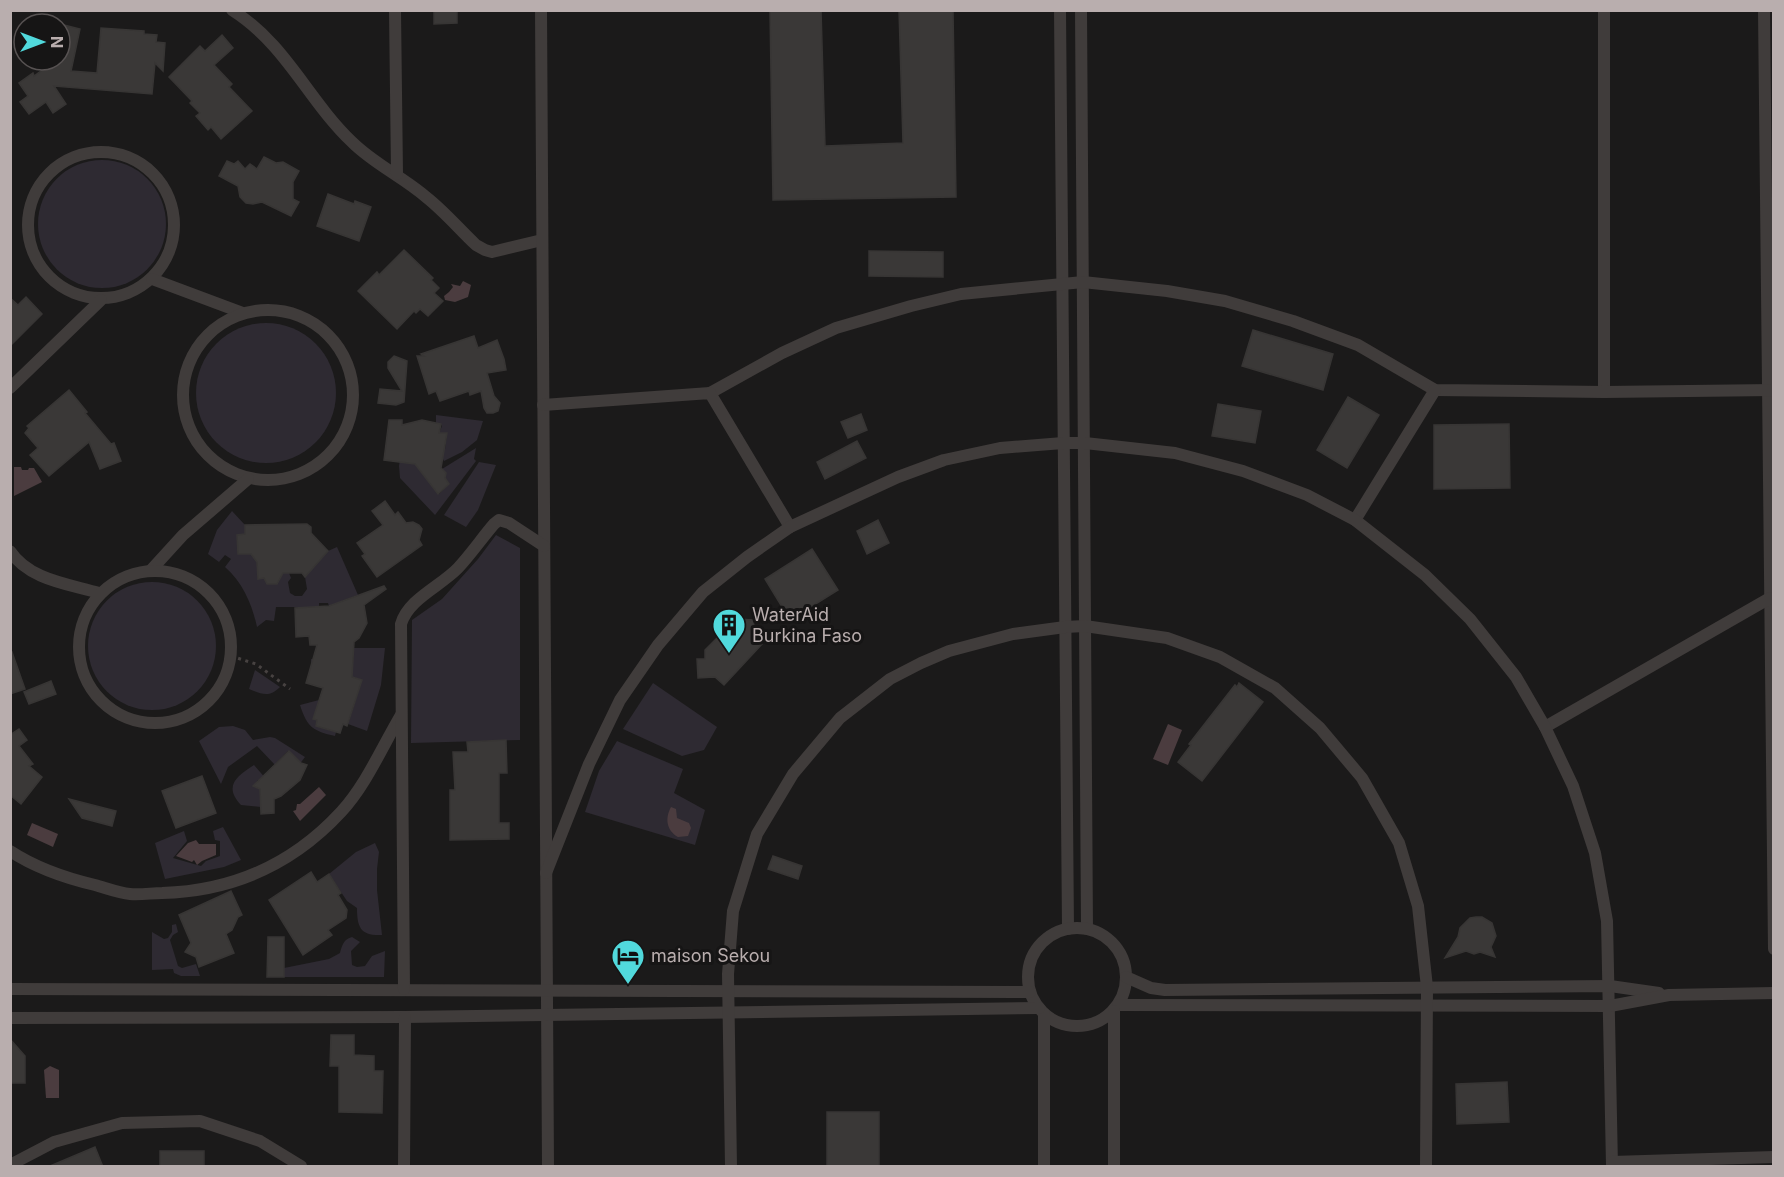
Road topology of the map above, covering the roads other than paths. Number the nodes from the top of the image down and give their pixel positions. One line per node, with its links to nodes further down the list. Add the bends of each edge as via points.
1 (232, 10): 10 (street, via 263,33 285,57 352,143)
2 (395, 10): 10 (street)
3 (541, 10): 11 (street)
4 (1060, 10): 8 (street)
5 (1081, 10): 9 (street)
6 (1604, 10): 20 (street)
7 (1764, 10): 19 (street)
8 (1061, 96): 9 (street); 14 (street)
9 (1081, 96): 13 (street)
10 (397, 174): 11 (street, via 484,250)
11 (542, 240): 22 (street)
12 (152, 279): 15 (street, via 129,294); 15 (street, via 168,257 175,231 172,204 159,180 139,162 114,152 87,152 62,163 42,181 30,206 28,233 35,259 52,280 75,295); 16 (street)
13 (1083, 282): 14 (street); 18 (street, via 1225,301 1293,321 1358,345); 24 (street)
14 (1061, 284): 21 (street, via 961,294 836,328); 23 (street)
15 (101, 300): 17 (street)
16 (243, 313): 25 (street, via 218,326 199,345 186,370 183,398 188,425 202,450 223,468); 25 (street, via 271,310 299,315 323,330 341,352 352,388 352,407 344,434 327,457 295,476 277,481)
17 (10, 388)
18 (1435, 390): 20 (street); 26 (street)
19 (1770, 390): 20 (street); 32 (street)
20 (1604, 392)
21 (710, 393): 22 (street); 27 (street)
22 (543, 405): 28 (street)
23 (1063, 443): 24 (street); 27 (street, via 1000,448 944,460); 34 (street)
24 (1085, 443): 26 (street, via 1175,453 1243,471 1307,495); 33 (street)
25 (248, 479): 30 (street, via 183,535)
26 (1355, 520): 37 (street, via 1425,575 1470,619 1516,677)
27 (790, 527): 40 (street, via 703,592 658,645 620,700 594,753)
28 (544, 546): 36 (street, via 499,520 457,570 410,609 401,624); 40 (street)
29 (12, 559): 31 (street, via 28,571)
30 (152, 570): 31 (street, via 132,573); 31 (street, via 178,573 201,585 219,605 229,629 231,656 224,681 208,702 186,717 160,724 134,721 111,710 92,691 81,668 78,641 84,615)
31 (99, 593)
32 (1770, 598): 35 (street); 37 (street)
33 (1085, 626): 34 (street); 42 (street); 46 (street, via 1167,638 1220,657 1275,688 1320,728 1362,778 1399,843 1418,906)
34 (1065, 627): 41 (street); 50 (street, via 1013,634 949,651 890,679 840,718 793,774 757,834 733,911)
35 (1772, 659): 38 (street)
36 (401, 714): 39 (street, via 342,811 315,837 275,865 224,885 190,892 130,894 74,880 30,864); 48 (street)
37 (1545, 727): 45 (street, via 1573,786 1595,853 1607,921)
38 (1772, 836): 43 (street)
39 (10, 851)
40 (546, 873): 49 (street)
41 (1068, 929): 42 (street); 51 (street, via 1055,933 1035,952 1028,978)
42 (1087, 929): 44 (street, via 1111,941 1125,964)
43 (1773, 949)
44 (1126, 977): 46 (street, via 1165,990); 56 (street, via 1125,992)
45 (1610, 986): 46 (street); 53 (street); 54 (street)
46 (1427, 987): 55 (street)
47 (10, 989): 48 (street)
48 (404, 989): 49 (street)
49 (547, 990): 50 (street); 59 (street)
50 (729, 992): 51 (street); 58 (street)
51 (1030, 992): 57 (street)
52 (1773, 993): 53 (street)
53 (1669, 995): 54 (street)
54 (1610, 1006): 55 (street); 63 (street)
55 (1427, 1007): 56 (street); 71 (street)
56 (1116, 1008): 57 (street, via 1101,1021 1072,1027 1057,1023); 70 (street)
57 (1041, 1011): 58 (street); 69 (street)
58 (729, 1013): 59 (street); 68 (street)
59 (548, 1014): 60 (street); 67 (street)
60 (405, 1017): 61 (street); 66 (street)
61 (10, 1018)
62 (1773, 1157): 63 (street)
63 (1612, 1164)
64 (10, 1165): 65 (street, via 54,1142 122,1124 200,1121 260,1141)
65 (301, 1167)
66 (404, 1167)
67 (548, 1167)
68 (731, 1167)
69 (1044, 1167)
70 (1114, 1167)
71 (1426, 1167)

